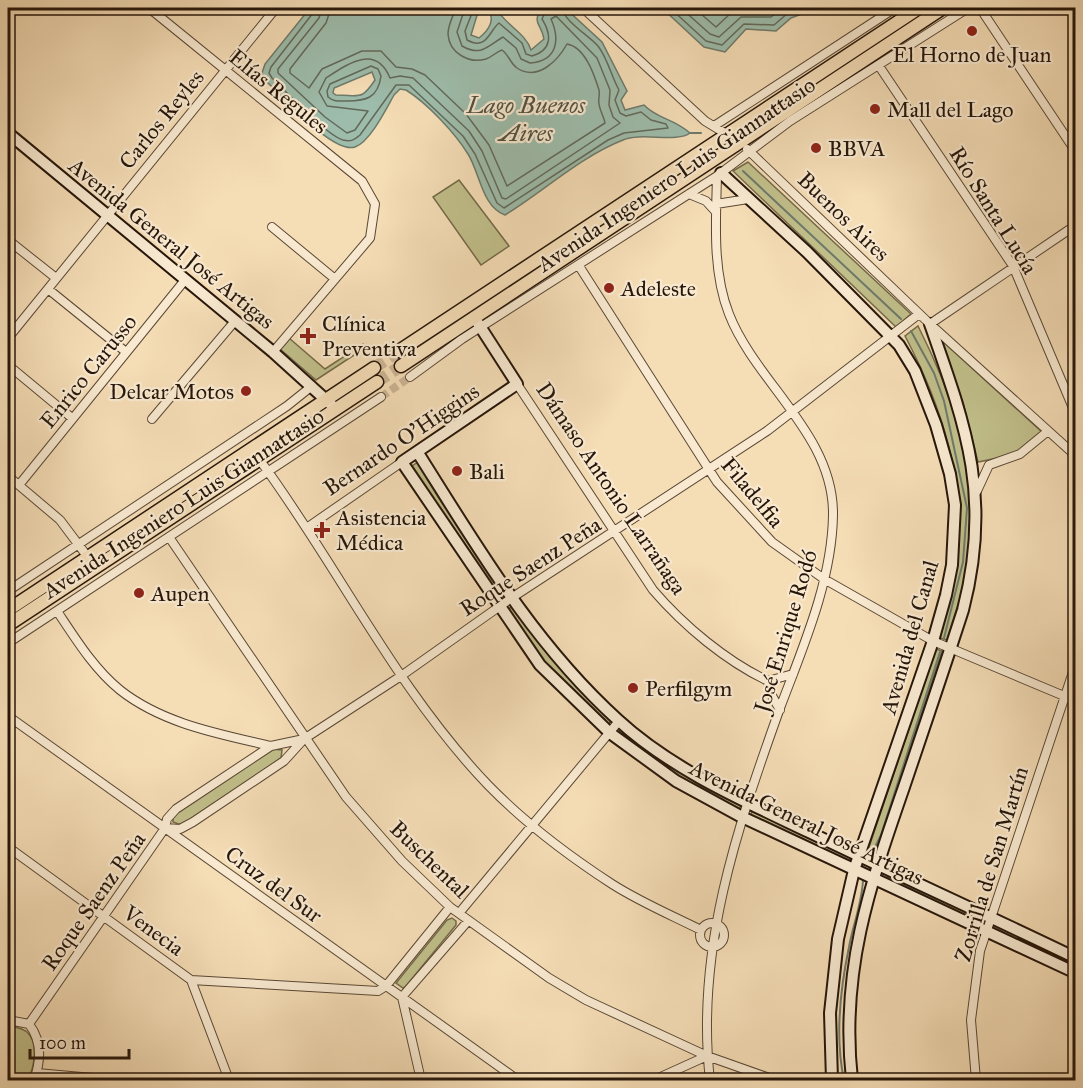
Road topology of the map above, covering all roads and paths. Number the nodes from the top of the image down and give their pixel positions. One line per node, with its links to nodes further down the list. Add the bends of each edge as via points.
1 (149, 8): 10 (street, Elías Regules)
2 (276, 8): 10 (street, Carlos Reyles)
3 (583, 8): 13 (street, Buenos Aires)
4 (895, 8): 13 (street, Avenida Ingeniero Luis Giannattasio)
5 (920, 8): 15 (main road, Avenida Ingeniero Luis Giannattasio)
6 (943, 8): 11 (main road, Avenida Ingeniero Luis Giannattasio)
7 (968, 8): 9 (street, Avenida Ingeniero Luis Giannattasio)
8 (980, 8): 18 (street)
9 (879, 66): 12 (street, Avenida Ingeniero Luis Giannattasio); 28 (street, Río Santa Lucía)
10 (224, 69): 23 (street, Carlos Reyles); 30 (street, Elías Regules, via 362,181 371,194 376,209 370,238)
11 (793, 106): 12 (street); 16 (main road, Avenida Ingeniero Luis Giannattasio)
12 (790, 121): 17 (street, Avenida Ingeniero Luis Giannattasio)
13 (714, 126): 15 (street, Buenos Aires)
14 (8, 133): 23 (street, Avenida General José Artigas)
15 (727, 134): 16 (street, Buenos Aires); 39 (main road, Avenida Ingeniero Luis Giannattasio)
16 (738, 142): 17 (street, Buenos Aires); 35 (main road, Avenida Ingeniero Luis Giannattasio)
17 (750, 151): 19 (street, Avenida Ingeniero Luis Giannattasio); 33 (street, Buenos Aires)
18 (1076, 152)
19 (719, 174): 20 (street, Avenida Ingeniero Luis Giannattasio); 21 (street, Avenida del Canal); 22 (street, José Enrique Rodó)
20 (688, 194): 22 (street); 27 (street, Avenida Ingeniero Luis Giannattasio)
21 (748, 199): 22 (street); 37 (street, Avenida del Canal)
22 (716, 208): 53 (street, José Enrique Rodó, via 720,276 729,314)
23 (106, 214): 29 (street, Carlos Reyles); 31 (street, Avenida General José Artigas)
24 (1076, 225): 28 (street)
25 (272, 227): 30 (street)
26 (8, 240): 29 (street)
27 (579, 266): 35 (street, Avenida Ingeniero Luis Giannattasio); 63 (street, Filadelfia)
28 (1014, 266): 36 (street); 54 (street, Río Santa Lucía)
29 (56, 278): 32 (street, Carlos Reyles)
30 (335, 279): 41 (street)
31 (186, 280): 34 (street, Avenida General José Artigas); 40 (street, Enrico Carusso)
32 (48, 289): 38 (street, Carlos Reyles); 40 (street)
33 (920, 314): 36 (street, Buenos Aires); 37 (street, Roque Saenz Peña)
34 (235, 321): 41 (street, Avenida General José Artigas); 56 (street)
35 (477, 323): 43 (main road, Avenida Ingeniero Luis Giannattasio); 45 (street, Avenida Ingeniero Luis Giannattasio); 47 (street, Dámaso Antonio Larrañaga)
36 (930, 324): 57 (street, Buenos Aires); 66 (street, Avenida del Canal, via 961,417)
37 (893, 336): 53 (street, Roque Saenz Peña); 81 (street, Avenida del Canal, via 922,388 936,425 955,506 952,565)
38 (8, 338)
39 (399, 351)
40 (126, 352): 55 (street, Enrico Carusso)
41 (273, 352): 48 (street, Avenida General José Artigas)
42 (8, 365): 55 (street)
43 (401, 366)
44 (374, 368): 50 (main road, Avenida Ingeniero Luis Giannattasio)
45 (410, 377)
46 (377, 382): 52 (main road, Avenida Ingeniero Luis Giannattasio)
47 (517, 384): 58 (street, Bernardo O'Higgins); 70 (street, Dámaso Antonio Larrañaga)
48 (312, 386): 50 (street, Avenida General José Artigas); 67 (street, Avenida Ingeniero Luis Giannattasio)
49 (381, 397): 51 (street, Avenida Ingeniero Luis Giannattasio)
50 (326, 399): 52 (street, Avenida General José Artigas); 68 (main road, Avenida Ingeniero Luis Giannattasio)
51 (369, 405): 52 (street, via 347,414); 62 (street, Avenida Ingeniero Luis Giannattasio)
52 (336, 409): 60 (main road, Avenida Ingeniero Luis Giannattasio)
53 (791, 411): 63 (street, Roque Saenz Peña); 74 (street, José Enrique Rodó, via 817,451 829,487 833,512)
54 (1076, 415)
55 (72, 418): 65 (street, Enrico Carusso)
56 (152, 419)
57 (1048, 431): 59 (street, Buenos Aires); 66 (street, via 1020,453 989,465)
58 (418, 453): 61 (street, Bernardo O'Higgins); 76 (street, Avenida General José Artigas)
59 (1076, 456)
60 (259, 459): 62 (street); 73 (main road, Avenida Ingeniero Luis Giannattasio)
61 (402, 462): 69 (street, Bernardo O'Higgins); 77 (street, Avenida General José Artigas)
62 (267, 470): 69 (street); 71 (street, Avenida Ingeniero Luis Giannattasio)
63 (710, 471): 70 (street, Roque Saenz Peña); 74 (street, Filadelfia, via 772,542)
64 (8, 476): 65 (street)
65 (19, 485): 72 (street, via 60,520)
66 (977, 491): 83 (street, Avenida del Canal, via 977,534 970,584)
67 (120, 519): 68 (street); 72 (street, Avenida Ingeniero Luis Giannattasio)
68 (134, 526): 73 (main road, Avenida Ingeniero Luis Giannattasio)
69 (308, 527): 86 (street)
70 (613, 533): 76 (street, Roque Saenz Peña); 87 (street, Dámaso Antonio Larrañaga, via 670,609 727,655)
71 (169, 537): 79 (street, Avenida Ingeniero Luis Giannattasio); 94 (street, Buschental)
72 (80, 544): 73 (street); 75 (street, Avenida Ingeniero Luis Giannattasio)
73 (92, 562): 78 (main road, Avenida Ingeniero Luis Giannattasio); 80 (main road, Avenida Ingeniero Luis Giannattasio)
74 (824, 579): 81 (street, Filadelfia); 85 (street, José Enrique Rodó)
75 (8, 591)
76 (510, 599): 77 (street, Roque Saenz Peña); 92 (street, Avenida General José Artigas, via 555,656)
77 (500, 606): 86 (street, Roque Saenz Peña); 93 (street, Avenida General José Artigas, via 540,664)
78 (8, 610)
79 (57, 611): 82 (street, Avenida Ingeniero Luis Giannattasio); 95 (street, via 88,656 128,695 182,723)
80 (8, 625)
81 (933, 641): 83 (street, Filadelfia); 101 (street, Avenida del Canal)
82 (8, 643)
83 (951, 648): 88 (street, Filadelfia); 102 (street, Avenida del Canal)
84 (1076, 663): 88 (street, Zorrilla de San Martín)
85 (793, 674): 87 (street); 90 (street, José Enrique Rodó)
86 (400, 676): 94 (street, Roque Saenz Peña); 98 (street, via 488,785)
87 (768, 681): 90 (street)
88 (1065, 697): 89 (street, Filadelfia); 107 (street, Zorrilla de San Martín)
89 (1076, 701)
90 (780, 710): 96 (street, José Enrique Rodó)
91 (8, 716): 99 (street, Cruz del Sur)
92 (619, 722): 93 (street); 96 (street, Avenida General José Artigas, via 682,766)
93 (610, 733): 97 (street, Avenida General José Artigas, via 675,781); 98 (street)
94 (304, 739): 95 (street, Roque Saenz Peña); 99 (street, Roque Saenz Peña, via 284,761 193,822 180,829); 105 (street, Buschental, via 346,797 402,861)
95 (271, 746): 99 (street, Roque Saenz Peña, via 176,809)
96 (749, 803): 97 (street, José Enrique Rodó); 101 (street, Avenida General José Artigas)
97 (742, 817): 103 (street, Avenida General José Artigas); 110 (street, José Enrique Rodó)
98 (533, 826): 106 (street); 111 (street, via 613,884)
99 (165, 828): 108 (street, Roque Saenz Peña); 117 (street, Cruz del Sur)
100 (8, 848): 108 (street, Venecia)
101 (859, 856): 102 (street, Avenida General José Artigas); 103 (street, Avenida del Canal)
102 (877, 865): 104 (street, Avenida del Canal); 107 (street, Avenida General José Artigas)
103 (854, 870): 104 (street, Avenida General José Artigas); 130 (street, Avenida del Canal, via 832,977)
104 (873, 878): 112 (street, Avenida General José Artigas); 131 (street, Avenida del Canal, via 851,979)
105 (450, 907): 106 (street, Buschental); 117 (street)
106 (460, 912): 109 (street, Buschental)
107 (990, 916): 112 (street, Zorrilla de San Martín); 114 (street, Avenida General José Artigas)
108 (105, 918): 116 (street, Venecia); 120 (street, Roque Saenz Peña)
109 (468, 921): 118 (street); 121 (street, Buschental, via 586,1000)
110 (716, 922): 111 (street, via 707,923); 113 (street, José Enrique Rodó); 113 (street, via 723,928 724,937 720,945)
111 (701, 930): 113 (street, via 700,939)
112 (985, 930): 115 (street, Avenida General José Artigas); 132 (street, Zorrilla de San Martín, via 971,1020)
113 (711, 947): 121 (street, José Enrique Rodó)
114 (1076, 958)
115 (1076, 973)
116 (191, 980): 117 (street, via 371,992); 124 (street, Venecia)
117 (386, 986): 118 (street, Cruz del Sur)
118 (402, 997): 125 (street); 126 (street, Cruz del Sur)
119 (8, 1020): 120 (street)
120 (29, 1024): 122 (street, via 39,1043)
121 (707, 1056): 127 (street); 128 (street, José Enrique Rodó); 129 (street, Buschental)
122 (35, 1077): 123 (street)
123 (115, 1080)
124 (229, 1080)
125 (421, 1080)
126 (518, 1080)
127 (654, 1080)
128 (710, 1080)
129 (775, 1080)
130 (832, 1080)
131 (852, 1080)
132 (976, 1080)

